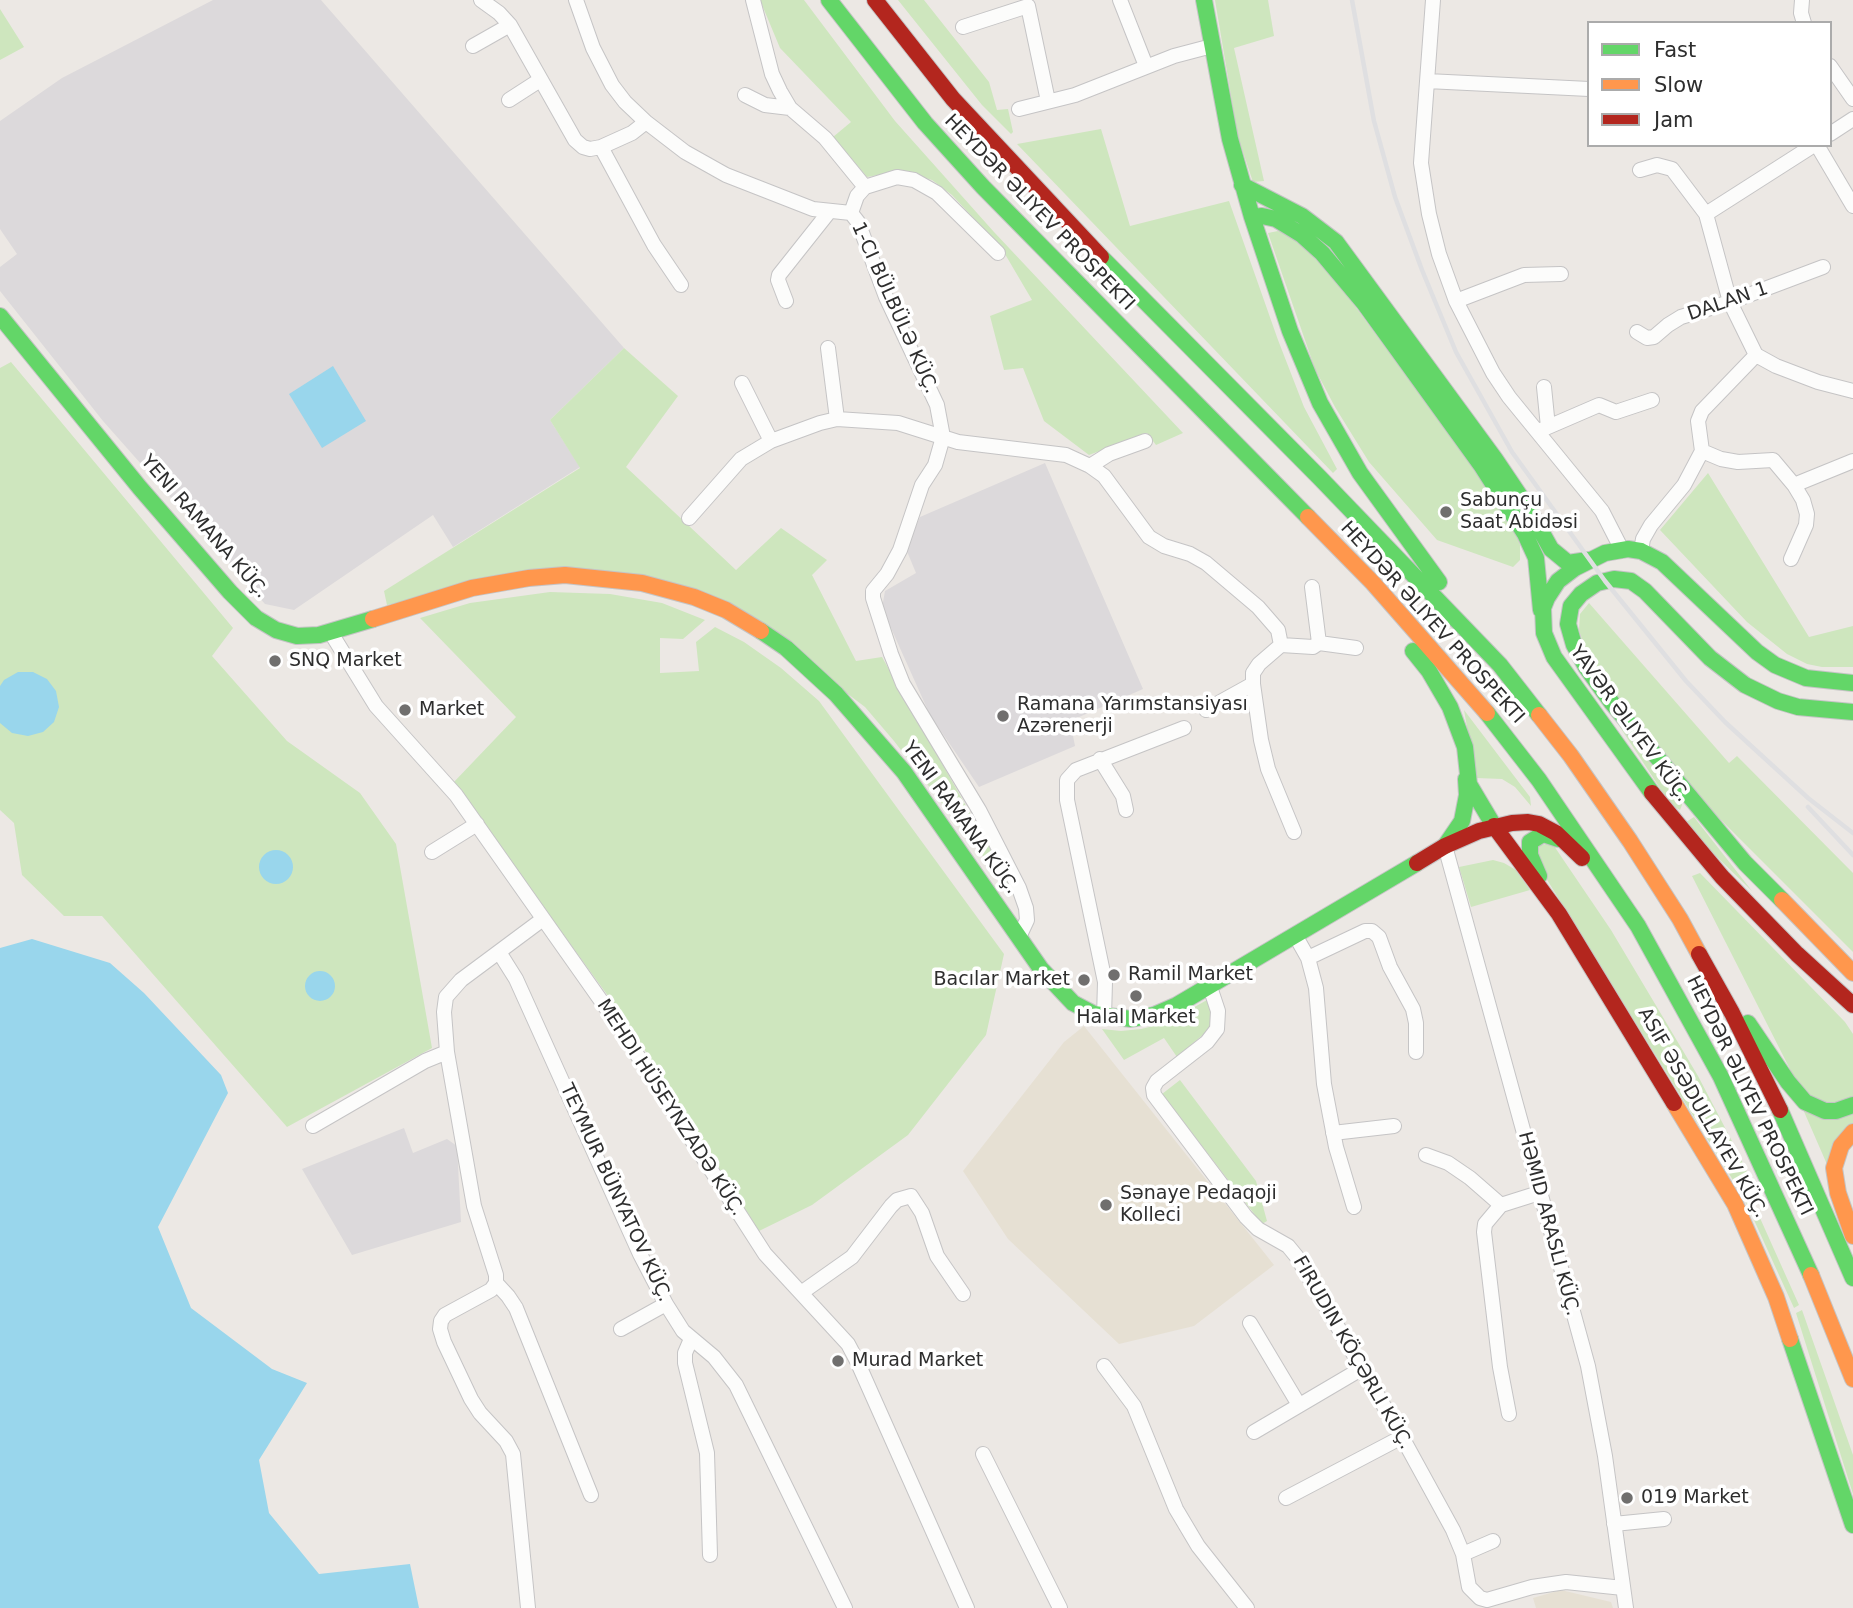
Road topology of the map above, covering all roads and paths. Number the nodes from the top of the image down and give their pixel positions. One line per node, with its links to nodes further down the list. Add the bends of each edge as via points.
1 (481, 0): 12 (street)
2 (576, 0): 28 (street, 1-CI BÜLBÜLƏ KÜÇ., via 612,85)
3 (753, 0): 25 (street, via 772,74)
4 (829, 0): 65 (main road, HEYDƏR ƏLIYEV PROSPEKTI, via 925,123)
5 (875, 0): 81 (main road, HEYDƏR ƏLIYEV PROSPEKTI, via 953,99 1010,161)
6 (1120, 0): 16 (street)
7 (1204, 0): 15 (main road)
8 (1433, 0): 19 (street)
9 (1802, 0): 11 (street)
10 (1032, 3): 13 (street); 24 (street)
11 (1803, 21)
12 (510, 25): 14 (street); 18 (street)
13 (963, 27)
14 (473, 46)
15 (1212, 46): 16 (street); 34 (main road)
16 (1146, 66): 24 (street)
17 (1832, 69): 22 (street)
18 (540, 80): 23 (street); 30 (street, via 575,140 590,149)
19 (1427, 81): 20 (street); 46 (street, via 1423,181 1439,254)
20 (1587, 89)
21 (745, 95): 25 (street, via 765,105)
22 (1853, 99)
23 (509, 100)
24 (1048, 101): 26 (street)
25 (790, 108): 35 (street, via 825,138)
26 (1019, 109)
27 (1853, 119): 29 (street)
28 (646, 122): 30 (street); 37 (street, 1-CI BÜLBÜLƏ KÜÇ., via 726,175)
29 (1832, 133)
30 (601, 147): 44 (street)
31 (1813, 147): 39 (street)
32 (1817, 147): 36 (street)
33 (1640, 170): 39 (street, via 1657,165 1672,169)
34 (1242, 185): 40 (main road); 70 (main road, via 1302,216 1336,242 1494,458 1551,549 1568,563)
35 (865, 187): 38 (street); 41 (street, via 897,177 914,180 937,193)
36 (1853, 206)
37 (829, 212): 38 (street, 1-CI BÜLBÜLƏ KÜÇ.); 45 (street, via 779,275)
38 (850, 213): 58 (street, 1-CI BÜLBÜLƏ KÜÇ., via 858,222 886,298 937,405)
39 (1706, 214): 47 (street)
40 (1251, 217): 75 (main road, YAVƏR ƏLIYEV KÜÇ., via 1276,219 1322,253 1414,371 1528,541 1538,568); 81 (main road, via 1320,403 1360,472)
41 (998, 253)
42 (1823, 267): 47 (street, DALAN 1)
43 (1561, 274): 46 (street, via 1524,275)
44 (681, 285)
45 (786, 301)
46 (1456, 301): 57 (street, via 1493,373)
47 (1730, 302): 49 (street, DALAN 1, via 1681,317 1654,337); 51 (street)
48 (0, 316): 76 (main road, YENI RAMANA KÜÇ., via 243,607 287,634)
49 (1637, 332)
50 (828, 348): 56 (street)
51 (1756, 355): 54 (street, via 1818,382); 61 (street, via 1702,411 1698,421)
52 (742, 383): 59 (street)
53 (1544, 387): 57 (street)
54 (1853, 391)
55 (1652, 400): 57 (street, via 1616,412 1599,405)
56 (837, 419): 58 (street, via 898,423); 59 (street)
57 (1542, 429): 67 (street, via 1602,511)
58 (943, 438): 63 (street, via 1066,455); 103 (street, via 900,550 873,598 903,684 979,810 1019,888 1027,920)
59 (771, 441): 66 (street, via 741,459)
60 (1145, 442): 63 (street)
61 (1702, 451): 64 (street, via 1738,462 1773,460); 68 (street, via 1684,485 1651,525)
62 (1853, 461): 64 (street)
63 (1090, 466): 79 (street, via 1104,476 1149,537 1206,563 1258,607 1278,630)
64 (1794, 485): 69 (street, via 1807,513)
65 (1278, 488): 89 (main road, via 1429,671 1456,719); 101 (main road, HEYDƏR ƏLIYEV PROSPEKTI, via 1373,583 1470,691 1539,780)
66 (690, 518)
67 (1622, 550): 68 (main road); 70 (main road)
68 (1641, 551): 71 (main road)
69 (1791, 559)
70 (1589, 560): 75 (main road, via 1567,573 1552,590)
71 (1662, 562): 72 (main road, YAVƏR ƏLIYEV KÜÇ., via 1670,583 1662,590); 74 (main road)
72 (1631, 581): 77 (main road); 88 (main road, YAVƏR ƏLIYEV KÜÇ., via 1614,579 1586,590 1571,606 1568,624 1586,667)
73 (1312, 587): 78 (street)
74 (1712, 610): 77 (main road, via 1684,590 1671,593 1665,604 1668,612); 82 (main road, via 1757,652 1791,673)
75 (1542, 622): 90 (main road, YAVƏR ƏLIYEV KÜÇ., via 1554,657)
76 (331, 633): 92 (street, MEHDI HÜSEYNZADƏ KÜÇ., via 376,706 440,775); 103 (main road, YENI RAMANA KÜÇ., via 472,587 565,575 642,583 726,610 786,648 836,694 904,772)
77 (1690, 639): 85 (main road, via 1731,675 1778,701)
78 (1319, 643): 79 (street, via 1313,647); 80 (street)
79 (1281, 645): 83 (street, via 1259,664)
80 (1356, 648)
81 (1500, 665): 100 (main road, HEYDƏR ƏLIYEV PROSPEKTI, via 1602,800)
82 (1853, 682)
83 (1253, 684): 84 (street); 94 (street, via 1268,769)
84 (1206, 710)
85 (1853, 712)
86 (1184, 728): 87 (street)
87 (1100, 760): 91 (street, via 1123,796); 110 (street, via 1069,775 1066,788 1105,982)
88 (1659, 761): 90 (main road, via 1686,799 1688,811 1676,815); 107 (main road, YAVƏR ƏLIYEV KÜÇ., via 1745,863)
89 (1466, 770): 93 (main road, ASIF ƏSƏDULLAYEV KÜÇ., via 1473,793); 95 (main road, via 1462,821)
90 (1642, 782): 105 (main road, YAVƏR ƏLIYEV KÜÇ., via 1705,859)
91 (1126, 810)
92 (477, 824): 97 (street); 99 (street, MEHDI HÜSEYNZADƏ KÜÇ.)
93 (1494, 826): 95 (main road, YENI RAMANA KÜÇ.); 96 (main road, YENI RAMANA KÜÇ., via 1539,824); 98 (main road, ASIF ƏSƏDULLAYEV KÜÇ.)
94 (1294, 832)
95 (1445, 846): 102 (main road, YENI RAMANA KÜÇ.); 120 (street)
96 (1571, 847): 98 (main road, via 1549,834 1538,835 1531,842 1530,855); 101 (main road, YENI RAMANA KÜÇ.)
97 (432, 852)
98 (1559, 914): 144 (main road, ASIF ƏSƏDULLAYEV KÜÇ., via 1746,1226 1776,1297)
99 (543, 919): 104 (street); 126 (street, MEHDI HÜSEYNZADƏ KÜÇ., via 638,1055 765,1254)
100 (1680, 919): 114 (main road, via 1798,1094 1825,1111); 124 (main road, HEYDƏR ƏLIYEV PROSPEKTI, via 1791,1133)
101 (1638, 926): 134 (main road, HEYDƏR ƏLIYEV PROSPEKTI, via 1738,1112)
102 (1295, 935): 106 (street); 108 (main road, YENI RAMANA KÜÇ.)
103 (1018, 937): 110 (main road, YENI RAMANA KÜÇ., via 1059,990 1085,1010)
104 (499, 952): 112 (street, via 446,997); 128 (street, TEYMUR BÜNYATOV KÜÇ., via 516,979)
105 (1797, 954): 109 (main road, YAVƏR ƏLIYEV KÜÇ.); 111 (main road)
106 (1308, 958): 113 (street, via 1365,931 1379,937 1413,1009); 118 (street, via 1316,988)
107 (1853, 973)
108 (1210, 987): 110 (main road, YENI RAMANA KÜÇ., via 1154,1015); 133 (street, FIRUDIN KÖÇƏRLI KÜÇ., via 1217,1029 1157,1081 1154,1095 1246,1217 1292,1251)
109 (1853, 1005)
110 (1104, 1017)
111 (1853, 1021)
112 (447, 1052): 115 (street); 125 (street, via 474,1206)
113 (1416, 1052)
114 (1853, 1105)
115 (313, 1126)
116 (1394, 1126): 118 (street)
117 (1853, 1132): 123 (main road, via 1841,1146 1835,1168)
118 (1333, 1133): 122 (street)
119 (1426, 1155): 121 (street, via 1448,1163)
120 (1539, 1193): 121 (street); 143 (street, via 1594,1395)
121 (1501, 1205): 136 (street, via 1484,1232)
122 (1354, 1207)
123 (1853, 1236)
124 (1853, 1278)
125 (496, 1283): 140 (street, via 516,1308); 150 (street, via 485,1296 445,1315 440,1329 471,1399 513,1454)
126 (801, 1293): 127 (street, via 852,1257 891,1206 911,1196 937,1256); 152 (street, MEHDI HÜSEYNZADƏ KÜÇ., via 837,1331 857,1361)
127 (963, 1294)
128 (666, 1304): 130 (street); 131 (street, TEYMUR BÜNYATOV KÜÇ.)
129 (1250, 1323): 135 (street)
130 (621, 1329)
131 (691, 1339): 147 (street, via 685,1363 707,1453); 151 (street, TEYMUR BÜNYATOV KÜÇ., via 714,1357 742,1396)
132 (1104, 1366): 154 (street, via 1134,1406 1176,1509 1198,1546)
133 (1361, 1368): 135 (street); 138 (street, FIRUDIN KÖÇƏRLI KÜÇ.)
134 (1853, 1379)
135 (1299, 1405): 137 (street)
136 (1509, 1414)
137 (1254, 1432)
138 (1402, 1437): 141 (street); 146 (street, FIRUDIN KÖÇƏRLI KÜÇ.)
139 (983, 1454): 153 (street)
140 (591, 1495)
141 (1286, 1498)
142 (1664, 1520): 143 (street)
143 (1614, 1524): 148 (street)
144 (1853, 1525)
145 (1493, 1541): 146 (street)
146 (1463, 1554): 149 (street, FIRUDIN KÖÇƏRLI KÜÇ., via 1469,1587)
147 (710, 1555)
148 (1623, 1588): 149 (street, FIRUDIN KÖÇƏRLI KÜÇ., via 1566,1582 1532,1587); 155 (street)
149 (1485, 1603)
150 (528, 1608)
151 (845, 1608)
152 (967, 1608)
153 (1060, 1608)
154 (1247, 1608)
155 (1626, 1608)

